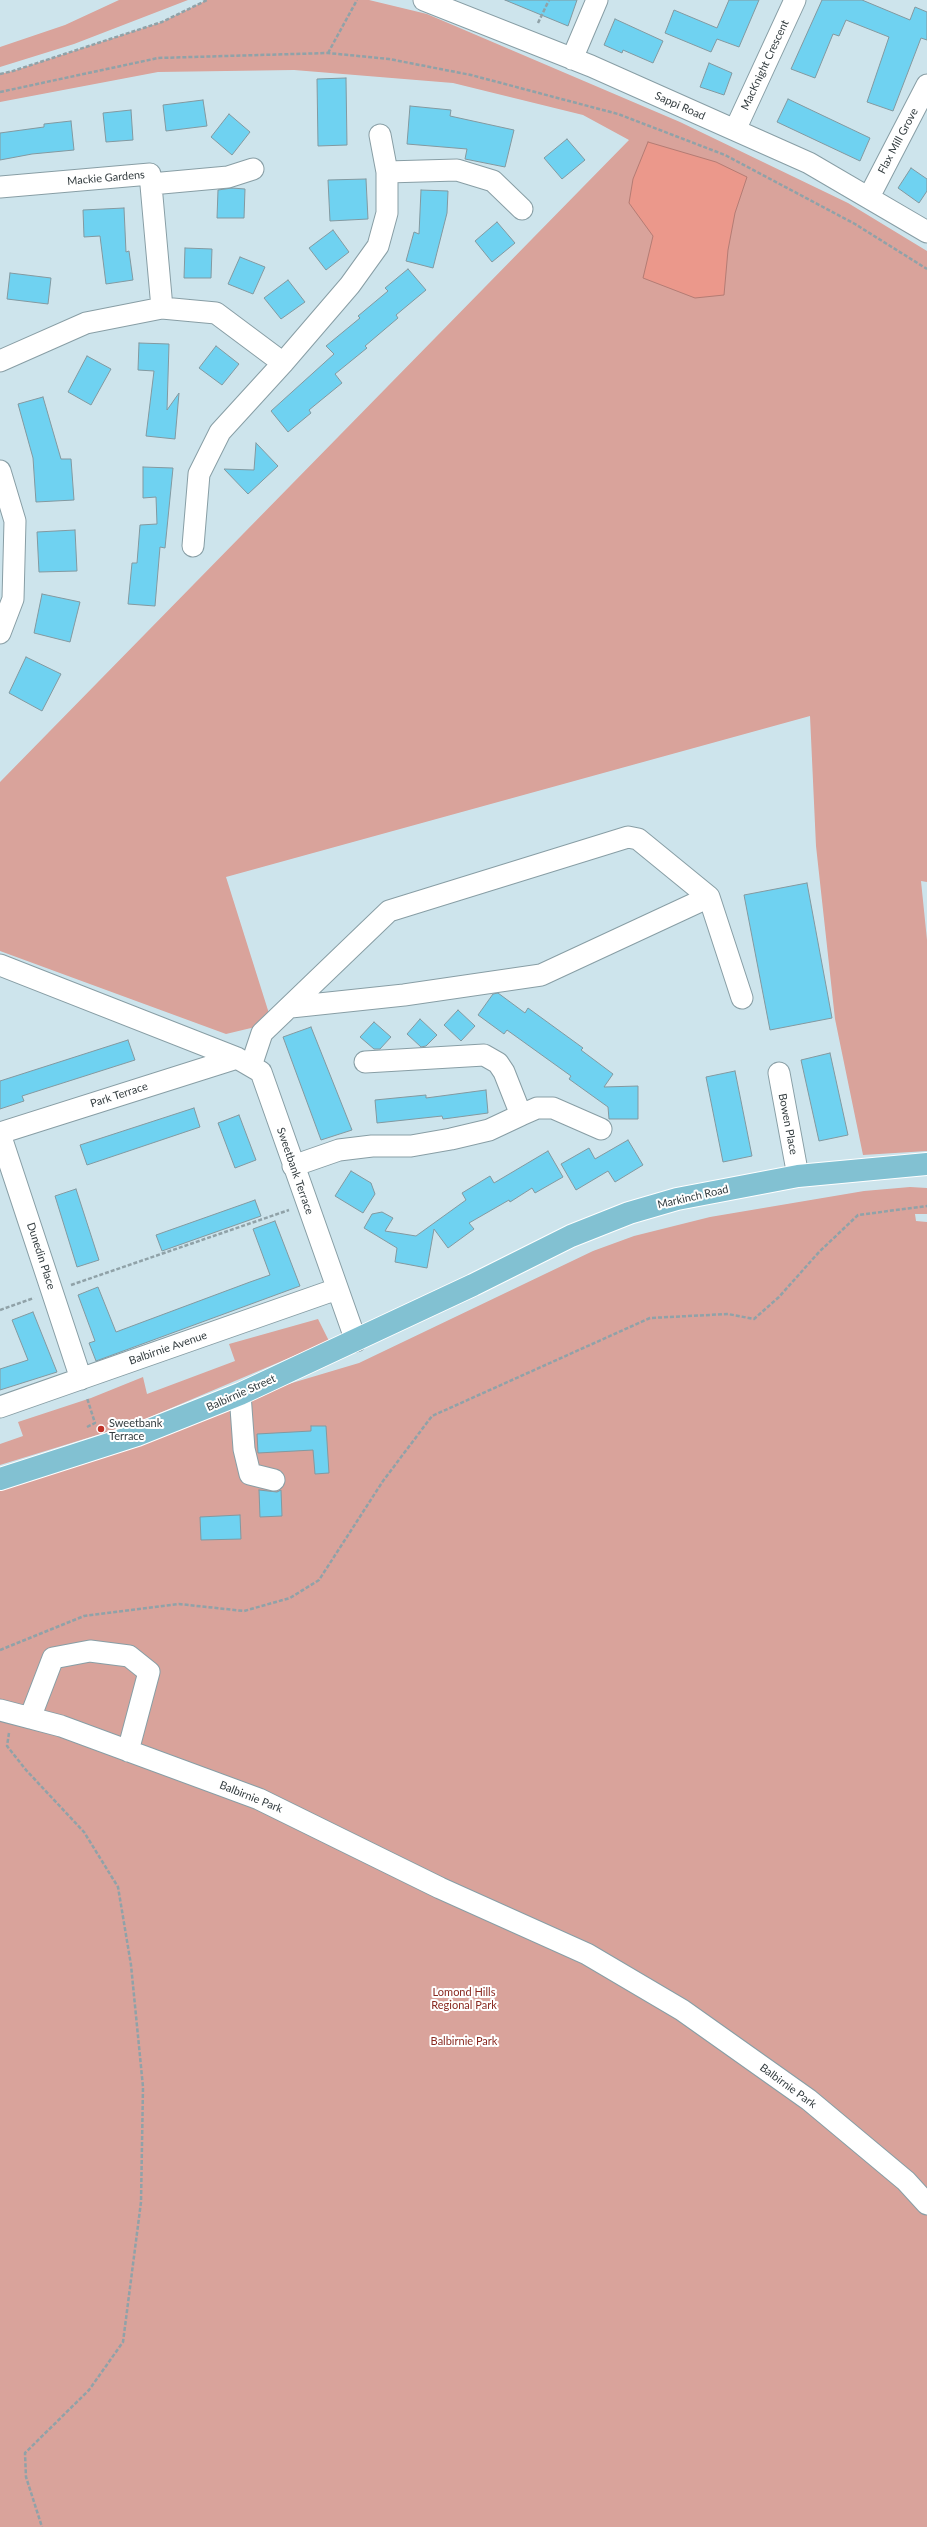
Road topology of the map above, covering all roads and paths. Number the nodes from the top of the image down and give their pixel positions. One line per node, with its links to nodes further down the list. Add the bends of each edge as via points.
1 (207, 0): 8 (path, via 162,22)
2 (357, 0): 6 (path)
3 (424, 0): 7 (street, Sappi Road)
4 (597, 0): 7 (street)
5 (795, 0): 11 (street, MacKnight Crescent)
6 (328, 54): 10 (path, via 158,58); 20 (path, via 389,59 471,74 618,114 725,155 855,224)
7 (572, 59): 11 (street, Sappi Road)
8 (0, 74)
9 (927, 85): 17 (street, Flax Mill Grove)
10 (0, 92)
11 (735, 130): 17 (street, Sappi Road, via 809,163)
12 (380, 136): 14 (street)
13 (253, 168): 15 (street, via 228,177)
14 (388, 172): 18 (street, via 457,170 493,181); 23 (street, via 387,213 378,246 350,285)
15 (151, 184): 16 (street, Mackie Gardens, via 150,174); 21 (street, Mackie Gardens)
16 (0, 187)
17 (869, 197): 19 (street, Sappi Road)
18 (522, 209)
19 (927, 232)
20 (927, 268)
21 (162, 308): 22 (street, via 86,323); 23 (street, via 216,314)
22 (0, 361)
23 (283, 363): 25 (street, via 220,432 199,474)
24 (0, 471): 26 (street, via 15,521 13,598)
25 (193, 546)
26 (0, 633)
27 (709, 897): 29 (street); 30 (street, via 542,975 404,995); 30 (street, via 638,839 628,837 389,911)
28 (0, 965): 31 (street)
29 (742, 998)
30 (291, 1006): 31 (street, via 262,1033)
31 (244, 1062): 36 (street, Park Terrace); 38 (street, Sweetbank Terrace, via 261,1072)
32 (365, 1062): 34 (street, via 484,1055 498,1063 511,1088)
33 (779, 1073): 39 (street, Bowen Place)
34 (529, 1111): 35 (street, via 553,1108); 38 (street, via 489,1130 451,1139 411,1146 372,1146 339,1150)
35 (601, 1129)
36 (0, 1133): 44 (street, Dunedin Place)
37 (927, 1164): 39 (main road, Markinch Road)
38 (293, 1166): 40 (street, Sweetbank Terrace)
39 (798, 1176): 42 (main road, Markinch Road, via 677,1199 629,1214 571,1236)
40 (307, 1204): 43 (street, Sweetbank Terrace); 44 (path)
41 (927, 1206): 53 (path, via 858,1215 819,1252 779,1297 754,1319 728,1314 650,1318 432,1416 383,1481 319,1580 290,1598 244,1611 178,1604 84,1616)
42 (474, 1285): 46 (main road, Balbirnie Street)
43 (337, 1289): 46 (street, Sweetbank Terrace); 47 (street, Balbirnie Avenue)
44 (52, 1292): 45 (path); 47 (street, Dunedin Place)
45 (0, 1310)
46 (356, 1341): 48 (main road, Balbirnie Street)
47 (81, 1379): 49 (street, Balbirnie Avenue); 50 (path, via 95,1423 87,1427)
48 (240, 1394): 50 (main road, Balbirnie Street, via 137,1435); 52 (street, via 244,1450 250,1474)
49 (0, 1407)
50 (94, 1449): 51 (main road, Balbirnie Street)
51 (0, 1479)
52 (274, 1480)
53 (0, 1650)
54 (14, 1714): 55 (street, Balbirnie Park, via 61,1726); 55 (street, via 53,1658 90,1651 129,1656 149,1672); 57 (path, via 7,1746 84,1832 118,1887 130,1964 143,2087 141,2202 123,2342 89,2390 25,2453 26,2476)
55 (128, 1750): 56 (street, Balbirnie Park, via 259,1799 440,1888 587,1954 682,2010 809,2100 906,2181)
56 (927, 2204)
57 (42, 2527)

